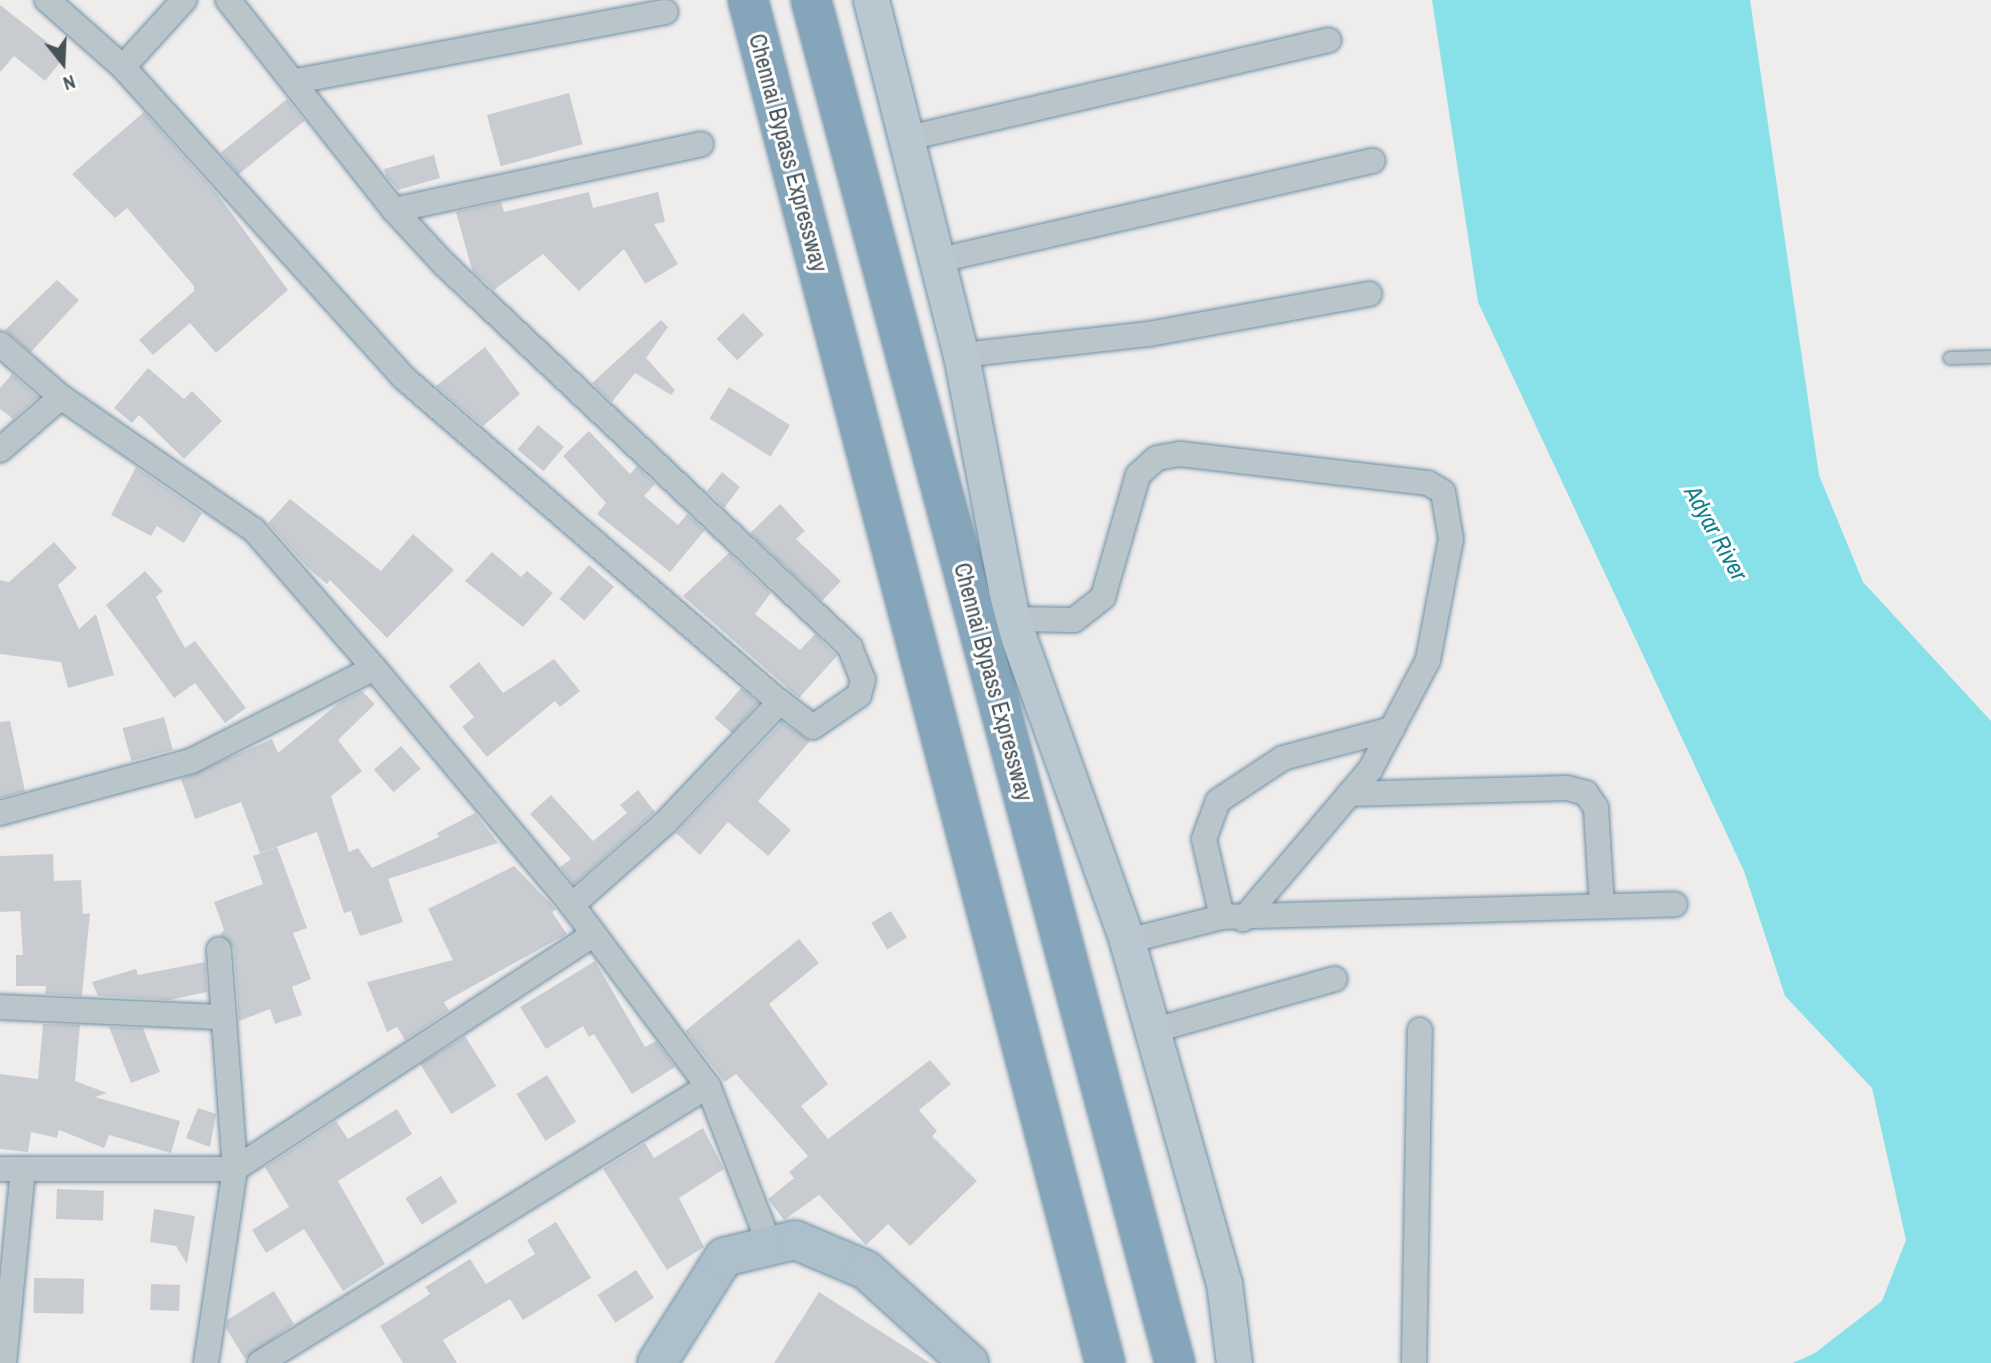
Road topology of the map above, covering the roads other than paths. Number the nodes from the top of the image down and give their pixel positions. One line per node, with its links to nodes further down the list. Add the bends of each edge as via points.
1 (47, 0): 9 (street)
2 (184, 0): 9 (street)
3 (228, 0): 10 (street)
4 (748, 0): 50 (highway, Chennai Bypass Expressway)
5 (811, 0): 51 (highway, Chennai Bypass Expressway)
6 (879, 2): 11 (street)
7 (666, 12): 10 (street)
8 (1329, 40): 11 (street)
9 (123, 67): 25 (street, via 404,378)
10 (296, 81): 14 (street)
11 (904, 139): 15 (street)
12 (701, 144): 14 (street)
13 (1373, 161): 15 (street)
14 (394, 210): 25 (street, via 445,265 850,647 863,680 859,695 813,727)
15 (935, 261): 18 (street)
16 (1369, 294): 18 (street, via 1149,334)
17 (0, 344): 21 (street)
18 (961, 355): 23 (street)
19 (1991, 357): 20 (lane)
20 (1950, 358)
21 (61, 397): 22 (street); 24 (street, via 254,530)
22 (0, 450)
23 (1012, 619): 26 (street, via 1074,620 1103,597 1134,485 1157,458 1180,454 1427,483 1443,492 1451,539 1428,660); 34 (street)
24 (374, 668): 28 (street, via 191,761); 30 (street)
25 (780, 702): 30 (street, via 666,822)
26 (1392, 729): 27 (street); 32 (street, via 1283,758 1219,801 1204,839)
27 (1349, 794): 31 (street, via 1567,788 1586,793 1596,808); 32 (street)
28 (0, 813)
29 (1675, 904): 31 (street)
30 (572, 905): 33 (street)
31 (1602, 905): 32 (street, via 1388,909)
32 (1232, 918): 34 (street)
33 (594, 934): 41 (street); 43 (street)
34 (1127, 941): 40 (street)
35 (219, 950): 38 (street)
36 (1335, 979): 40 (street)
37 (0, 1007): 38 (street)
38 (224, 1017): 43 (street)
39 (1420, 1030): 53 (street)
40 (1152, 1031): 52 (street, via 1224,1283)
41 (708, 1086): 44 (street); 47 (street)
42 (12, 1169): 43 (street); 45 (street)
43 (235, 1169): 46 (street)
44 (770, 1246): 48 (main road, via 724,1257); 49 (main road, via 795,1240 866,1270)
45 (4, 1363)
46 (205, 1363)
47 (260, 1363)
48 (657, 1363)
49 (970, 1363)
50 (1105, 1363)
51 (1175, 1363)
52 (1234, 1363)
53 (1414, 1363)

